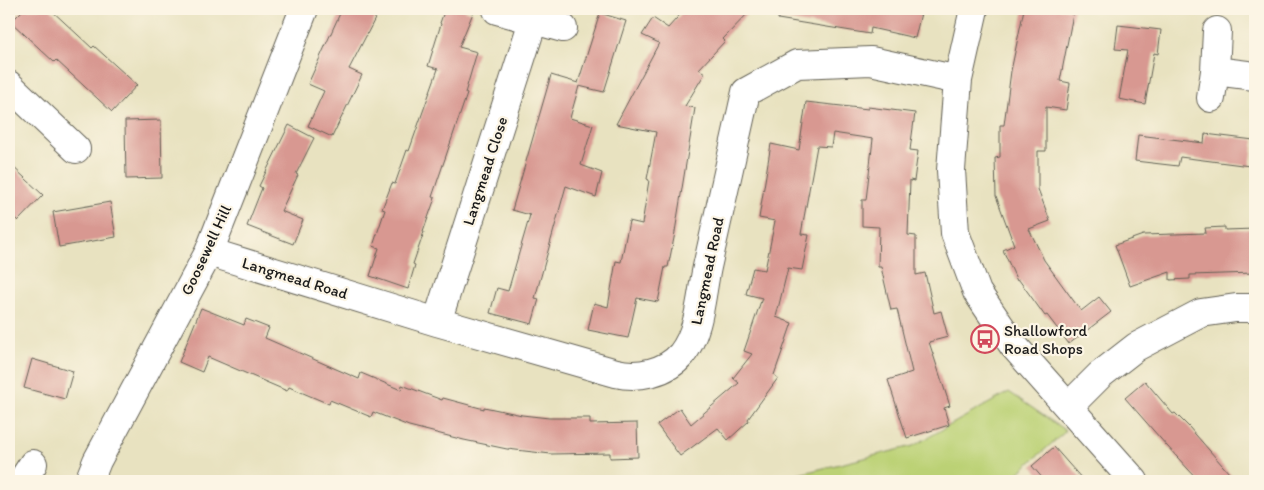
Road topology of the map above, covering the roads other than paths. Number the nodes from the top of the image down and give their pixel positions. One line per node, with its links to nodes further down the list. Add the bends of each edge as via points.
1 (304, 9): 13 (street, Goosewell Hill)
2 (974, 9): 9 (street)
3 (496, 10): 4 (street)
4 (533, 21): 5 (street); 15 (street, Langmead Close)
5 (563, 28)
6 (1217, 31): 7 (street)
7 (1215, 71): 8 (street); 11 (street)
8 (1255, 76)
9 (958, 80): 15 (street, Langmead Road, via 872,61 797,64 746,92 694,334 681,355 649,374 629,376 616,373); 16 (street, via 951,170 955,233 976,292 1014,345)
10 (9, 85): 12 (street)
11 (1211, 98)
12 (76, 149)
13 (209, 252): 15 (street, Langmead Road); 17 (street, Goosewell Hill)
14 (1255, 308): 16 (street, via 1201,313 1136,347 1100,374)
15 (437, 322)
16 (1068, 406): 18 (street)
17 (89, 481)
18 (1134, 481)

